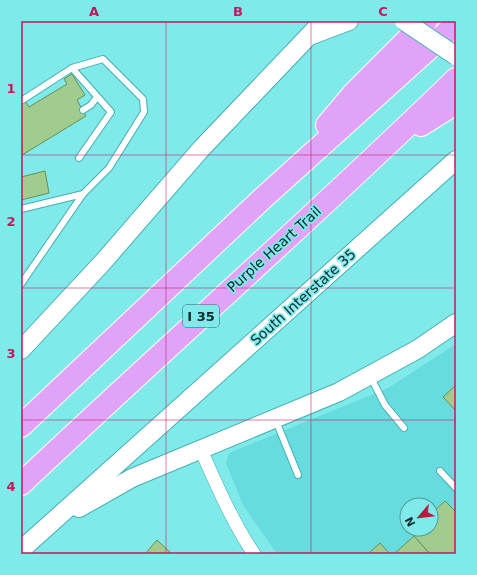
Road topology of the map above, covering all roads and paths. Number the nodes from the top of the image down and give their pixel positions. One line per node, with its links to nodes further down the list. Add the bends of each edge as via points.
1 (323, 21): 6 (main road)
2 (349, 21): 6 (main road)
3 (404, 21): 7 (main road, bridge)
4 (426, 21): 18 (highway, via 354,94)
5 (456, 24): 18 (highway)
6 (311, 29): 22 (main road)
7 (456, 56)
8 (72, 68): 10 (lane); 11 (lane); 17 (lane, via 103,59 143,99 144,112 109,168)
9 (456, 79): 14 (highway, Purple Heart Trail / I 35)
10 (97, 97): 13 (lane); 15 (lane, via 111,112)
11 (21, 101)
12 (456, 103): 14 (highway)
13 (83, 110)
14 (383, 150): 30 (highway, Purple Heart Trail / I 35)
15 (79, 158)
16 (456, 160): 32 (main road, South Interstate 35)
17 (83, 194): 19 (lane); 20 (lane)
18 (263, 198): 25 (highway)
19 (21, 209)
20 (21, 284)
21 (455, 327): 23 (main road, South Interstate 35)
22 (21, 350)
23 (370, 376): 24 (main road, South Interstate 35); 26 (lane, via 385,405)
24 (275, 419): 27 (main road, South Interstate 35); 29 (lane)
25 (21, 426)
26 (404, 428)
27 (201, 450): 32 (main road, South Interstate 35, via 132,478 68,515); 33 (street, via 226,505)
28 (440, 471): 31 (lane)
29 (298, 475)
30 (21, 484)
31 (456, 488)
32 (23, 548)
33 (254, 554)

